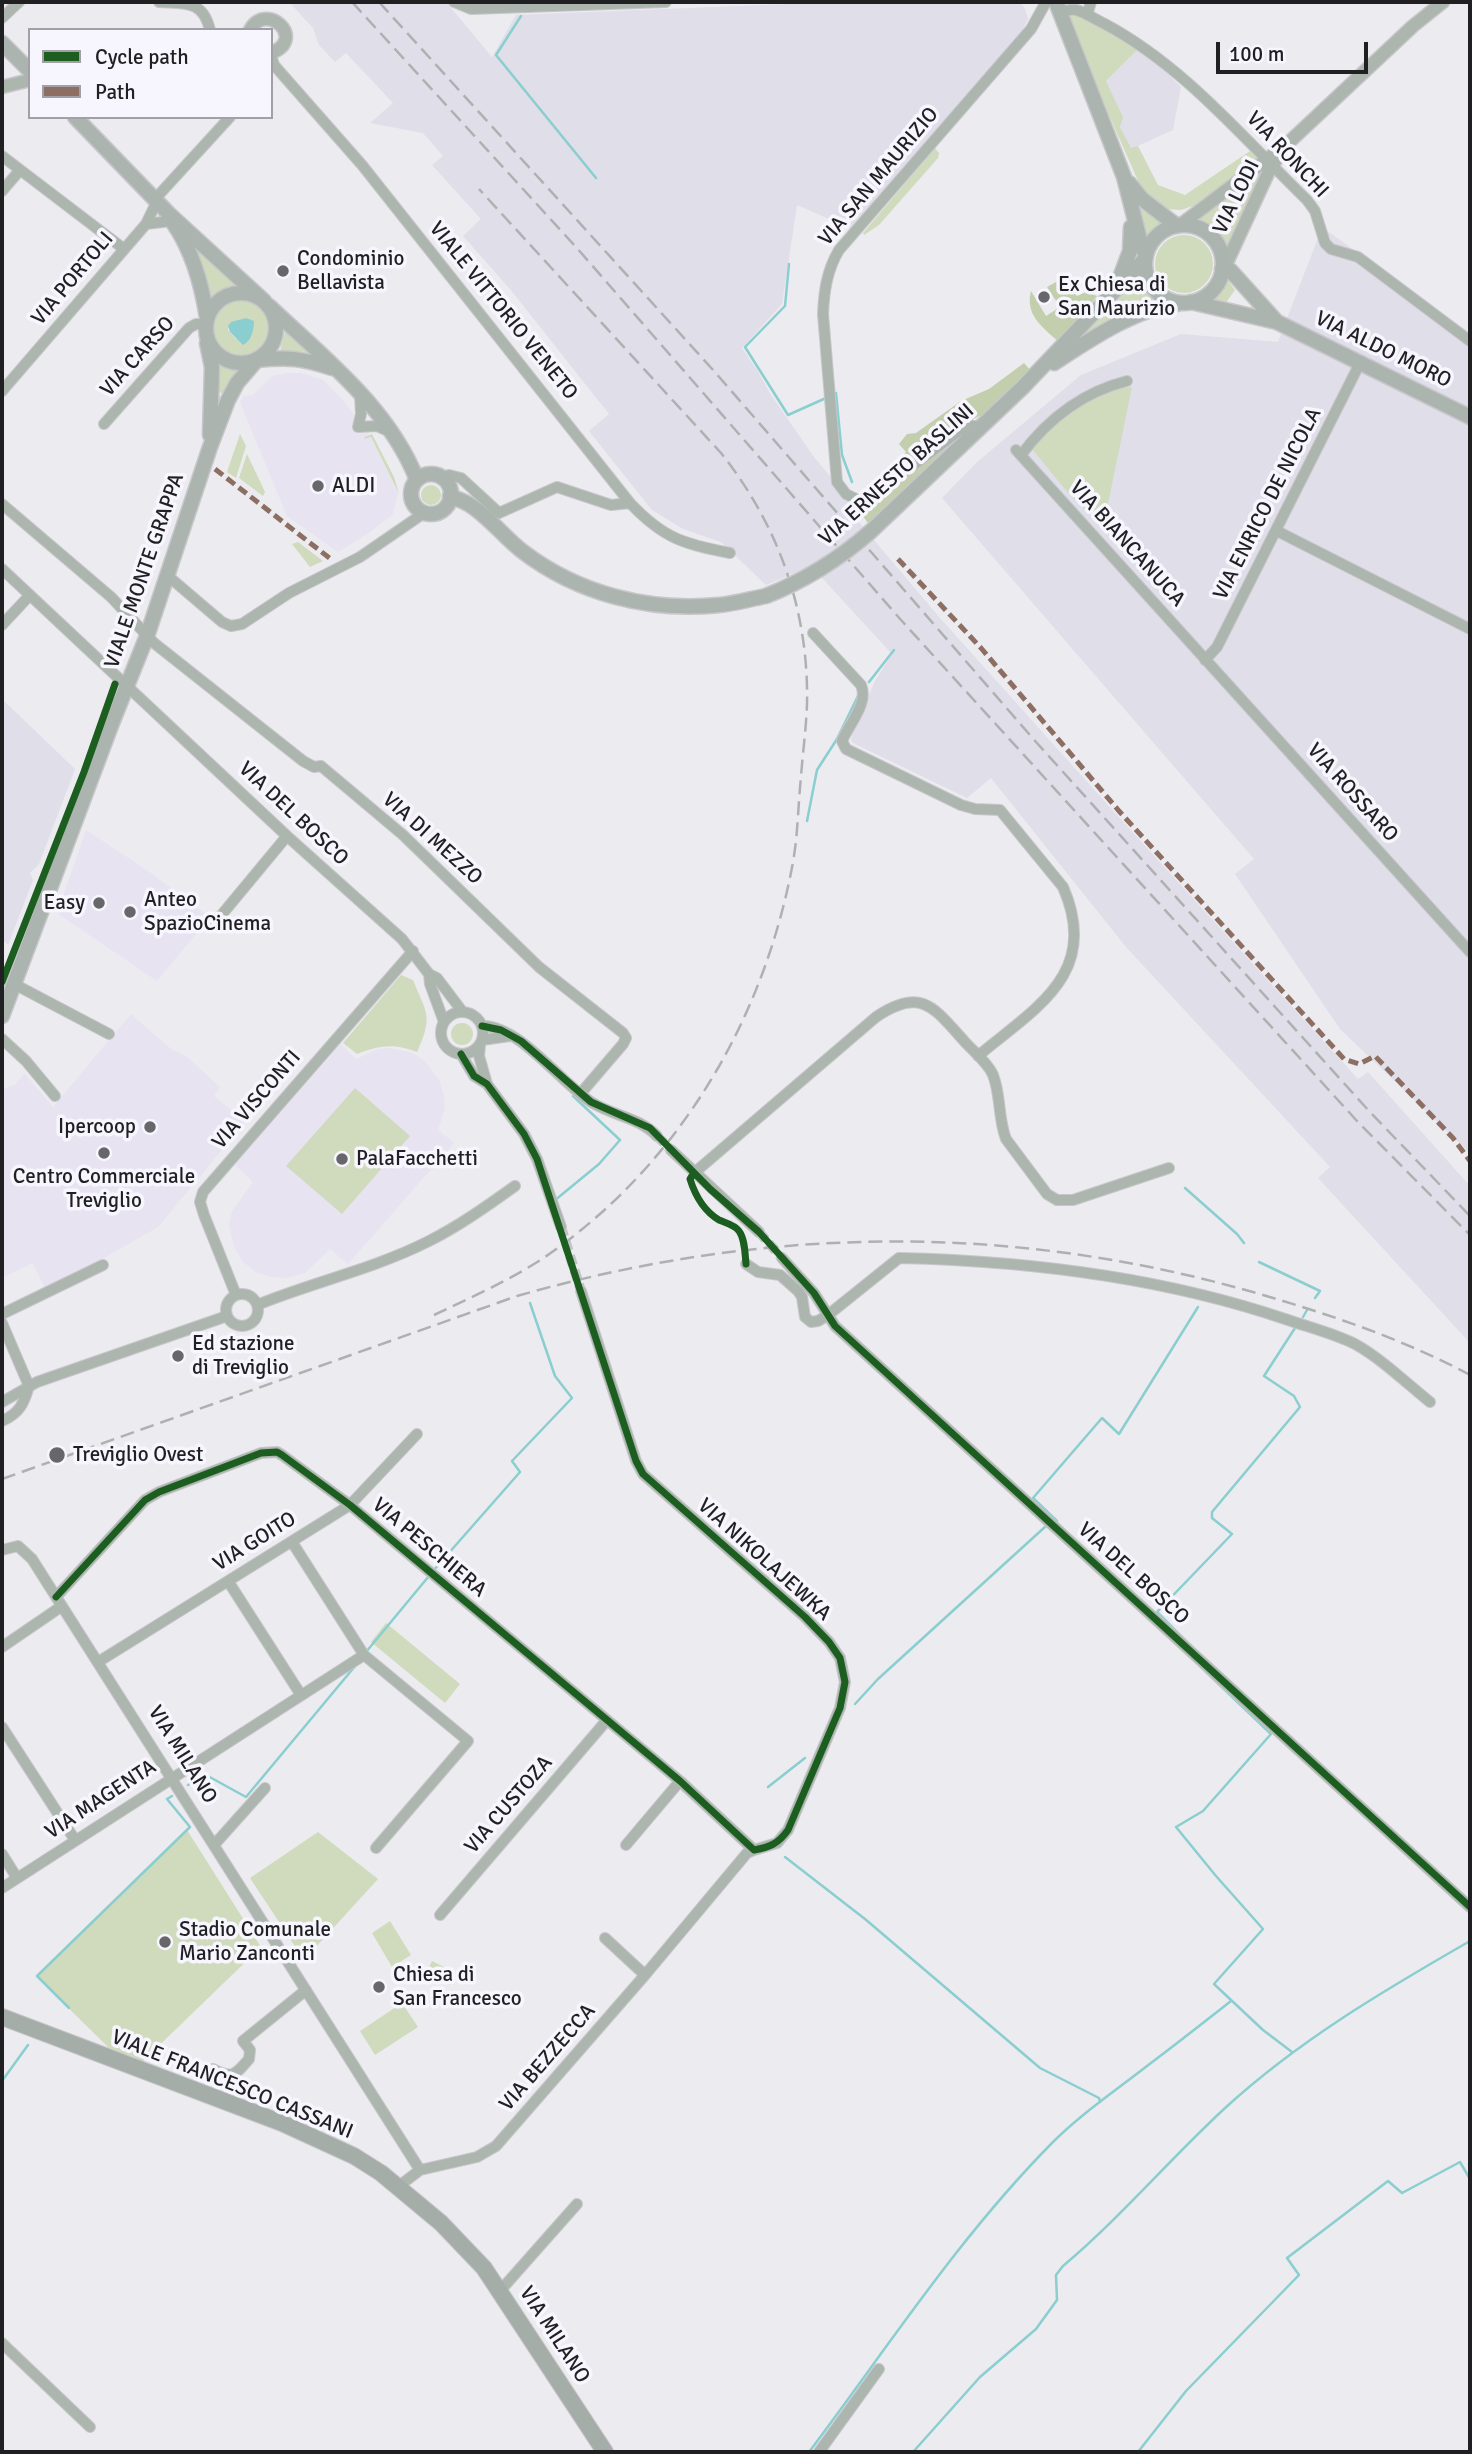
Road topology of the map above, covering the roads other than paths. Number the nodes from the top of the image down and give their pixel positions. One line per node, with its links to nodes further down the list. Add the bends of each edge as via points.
1 (19, 2): 10 (street)
2 (159, 2): 12 (street, via 201,9)
3 (454, 2): 4 (street, via 464,8 509,8)
4 (666, 2)
5 (1046, 2): 49 (street, VIA SAN MAURIZIO, via 1031,29 839,250 824,292 837,482 846,494 860,501 870,498 967,425)
6 (1091, 2): 9 (street)
7 (1443, 2): 22 (street, VIA LODI)
8 (1058, 7): 9 (street, VIA RONCHI); 24 (main road)
9 (1087, 15): 22 (street, VIA RONCHI, via 1177,73)
10 (2, 18)
11 (250, 27): 14 (street, via 262,17 284,25 284,43)
12 (210, 28)
13 (2, 43): 16 (main road)
14 (273, 60)
15 (273, 62): 56 (street, VIALE VITTORIO VENETO, via 362,165)
16 (28, 69)
17 (28, 80): 18 (street)
18 (2, 86)
19 (77, 119): 27 (main road, VIALE MONTE GRAPPA)
20 (228, 119): 27 (street, VIA PORTOLI)
21 (2, 156): 23 (street)
22 (1269, 163): 30 (street, VIA LODI); 33 (street, VIA LODI); 39 (street, VIA RONCHI, via 1315,211 1331,249 1358,257)
23 (20, 170): 25 (street); 31 (street)
24 (1124, 177): 26 (main road); 30 (main road, via 1142,199)
25 (2, 191)
26 (1130, 198): 32 (main road); 34 (main road, via 1130,251)
27 (156, 200): 28 (main road, VIALE MONTE GRAPPA); 29 (street, VIA PORTOLI)
28 (170, 217): 29 (street); 36 (main road, VIALE MONTE GRAPPA); 38 (main road, VIALE MONTE GRAPPA, via 202,288)
29 (146, 224): 31 (street, VIA PORTOLI)
30 (1178, 226): 32 (main road, via 1153,240); 33 (main road, via 1196,228 1211,237)
31 (124, 249): 45 (street, VIA PORTOLI)
32 (1145, 258): 34 (main road, VIA ERNESTO BASLINI); 35 (main road, via 1147,279 1154,290)
33 (1222, 266): 35 (main road, via 1212,291); 37 (main road, VIA ALDO MORO)
34 (1114, 289): 43 (main road, VIA ERNESTO BASLINI)
35 (1187, 303): 37 (main road, VIA ALDO MORO); 43 (main road, VIA ERNESTO BASLINI, via 1165,305 1124,322)
36 (266, 304): 38 (main road, via 254,295 231,294 212,308); 40 (main road, via 276,336); 42 (main road)
37 (1277, 322): 41 (main road, VIA ALDO MORO)
38 (206, 326): 40 (main road, via 216,354 224,360 235,364); 48 (street, VIA CARSO, via 189,328); 51 (main road, VIALE MONTE GRAPPA, via 212,367)
39 (1470, 341)
40 (257, 361): 42 (main road, via 303,358); 51 (main road, VIALE MONTE GRAPPA, via 237,383)
41 (1361, 361): 47 (main road, VIA ALDO MORO); 59 (street, VIA ENRICO DE NICOLA)
42 (337, 369): 46 (main road)
43 (1038, 373): 49 (main road, VIA ERNESTO BASLINI)
44 (1127, 381): 68 (street, VIA BIANCANUCA, via 1072,405 1018,452)
45 (2, 391)
46 (360, 394): 50 (main road); 50 (street, via 358,426 377,426)
47 (1470, 417)
48 (104, 424)
49 (982, 427): 55 (main road, VIA ERNESTO BASLINI, bridge, via 827,566 766,596 721,605 667,607 596,592 539,562 470,505)
50 (395, 434): 52 (main road)
51 (209, 447): 62 (main road, VIALE MONTE GRAPPA)
52 (407, 454): 53 (main road); 54 (main road)
53 (438, 477): 54 (main road); 55 (main road, via 448,485); 56 (street, via 461,478 499,513 557,487 611,505)
54 (417, 480): 58 (main road, via 411,490 412,501)
55 (447, 502): 58 (main road, via 435,514)
56 (630, 503): 60 (street, VIALE VITTORIO VENETO, via 678,541)
57 (2, 504): 67 (street, VIA DI MEZZO, via 111,597)
58 (424, 513): 62 (street, via 360,557 289,593 242,624 222,622)
59 (1277, 531): 65 (street); 68 (street, VIA ENRICO DE NICOLA, via 1217,647)
60 (730, 553)
61 (2, 569): 63 (street, VIA DEL BOSCO)
62 (168, 576): 67 (main road, VIALE MONTE GRAPPA)
63 (30, 595): 64 (street); 69 (street, VIA DEL BOSCO)
64 (2, 625)
65 (1470, 629)
66 (813, 633): 85 (street, via 863,691 842,741 846,749 961,805 1000,810 1068,899 1073,941 1061,982)
67 (147, 636): 69 (main road, VIALE MONTE GRAPPA); 87 (street, VIA DI MEZZO, via 303,761 321,766 403,835 539,967 623,1033 623,1044)
68 (1205, 660): 73 (street, VIA ROSSARO)
69 (128, 686): 70 (street, VIA DEL BOSCO); 75 (main road, VIALE MONTE GRAPPA)
70 (286, 836): 71 (street); 72 (street, VIA DEL BOSCO)
71 (214, 924)
72 (413, 951): 74 (street, VIA DEL BOSCO); 100 (street, VIA VISCONTI, via 203,1192 204,1214)
73 (1470, 952)
74 (429, 974): 76 (street, VIA DEL BOSCO, via 438,978); 78 (street, VIA DEL BOSCO)
75 (14, 984): 77 (main road, VIALE MONTE GRAPPA); 80 (street)
76 (463, 1012): 78 (street, via 451,1014); 79 (street, via 475,1016)
77 (2, 1016)
78 (443, 1022): 84 (street, via 443,1043)
79 (482, 1026): 81 (street); 83 (street)
80 (109, 1034)
81 (510, 1036): 83 (street); 87 (street)
82 (2, 1039): 88 (street)
83 (481, 1042): 84 (street, via 472,1052); 86 (street)
84 (461, 1054): 86 (street, via 474,1076)
85 (978, 1056): 91 (street, via 992,1072 1006,1139 1051,1197 1073,1200); 92 (street, via 932,1008 909,1002 892,1006)
86 (487, 1084): 94 (street, via 537,1159)
87 (580, 1093): 89 (street, via 641,1123)
88 (55, 1096)
89 (657, 1136)
90 (671, 1150): 92 (street)
91 (1169, 1168)
92 (694, 1173): 95 (street)
93 (514, 1186): 101 (street, via 428,1242)
94 (561, 1227)
95 (759, 1232)
96 (782, 1258): 103 (street, VIA DEL BOSCO)
97 (746, 1264): 103 (street, via 758,1272 780,1275 798,1291 808,1320 815,1322)
98 (103, 1265): 102 (street)
99 (581, 1291): 130 (street, VIA NIKOLAJEWKA, via 643,1474 805,1616 840,1658 845,1682 840,1708 788,1830 777,1843)
100 (236, 1295): 101 (street, via 248,1295); 104 (street, via 227,1304)
101 (257, 1305): 104 (street, via 257,1316 246,1325 235,1324)
102 (2, 1314)
103 (828, 1315): 108 (street, via 899,1258 1105,1275 1249,1307 1334,1335 1371,1355); 134 (street, VIA DEL BOSCO)
104 (227, 1316): 106 (street)
105 (2, 1323): 106 (street)
106 (29, 1385): 107 (street); 109 (street)
107 (5, 1400): 109 (street, via 15,1401)
108 (1430, 1402)
109 (16, 1413): 110 (street)
110 (2, 1421)
111 (417, 1434): 112 (street, VIA GOITO)
112 (350, 1505): 113 (street, VIA GOITO); 116 (street, VIA PESCHIERA, via 282,1455 261,1453 145,1500); 121 (street, VIA PESCHIERA)
113 (292, 1542): 115 (street, VIA GOITO); 118 (street)
114 (2, 1550): 116 (street, VIA MILANO, via 18,1546 27,1552)
115 (228, 1581): 119 (street, VIA GOITO); 120 (street)
116 (59, 1602): 117 (street, VIA PESCHIERA); 119 (street, VIA MILANO)
117 (2, 1647)
118 (363, 1655): 120 (street, VIA MAGENTA); 129 (street, via 468,1741)
119 (98, 1662): 123 (street, VIA MILANO)
120 (301, 1695): 123 (street, VIA MAGENTA)
121 (607, 1720): 124 (street, VIA PESCHIERA); 135 (street, VIA CUSTOZA)
122 (2, 1727): 126 (street)
123 (171, 1778): 126 (street, VIA MAGENTA); 127 (street, VIA MILANO)
124 (680, 1781): 128 (street); 130 (street, VIA PESCHIERA)
125 (265, 1788): 127 (street)
126 (75, 1840): 132 (street, VIA MAGENTA)
127 (214, 1845): 138 (street, VIA MILANO)
128 (626, 1845)
129 (376, 1848)
130 (757, 1850): 137 (street, VIA NIKOLAJEWKA, via 747,1853)
131 (2, 1854): 132 (street)
132 (17, 1878): 133 (street, VIA MAGENTA)
133 (2, 1888)
134 (1470, 1907)
135 (440, 1915)
136 (605, 1938): 137 (street)
137 (645, 1975): 141 (street, VIA BEZZECCA, via 496,2146 477,2157)
138 (306, 1990): 140 (street, via 243,2041 250,2050 249,2060 235,2074 226,2076); 141 (street, VIA MILANO)
139 (2, 2017): 142 (main road, VIALE FRANCESCO CASSANI, via 282,2123 354,2156)
140 (213, 2069)
141 (420, 2170): 142 (street)
142 (399, 2186): 144 (main road, VIALE FRANCESCO CASSANI)
143 (578, 2204): 145 (street)
144 (462, 2244): 145 (main road, VIA MILANO)
145 (500, 2291): 149 (main road, VIA MILANO)
146 (2, 2343): 148 (street)
147 (879, 2369): 150 (street)
148 (90, 2427)
149 (604, 2452)
150 (819, 2452)

